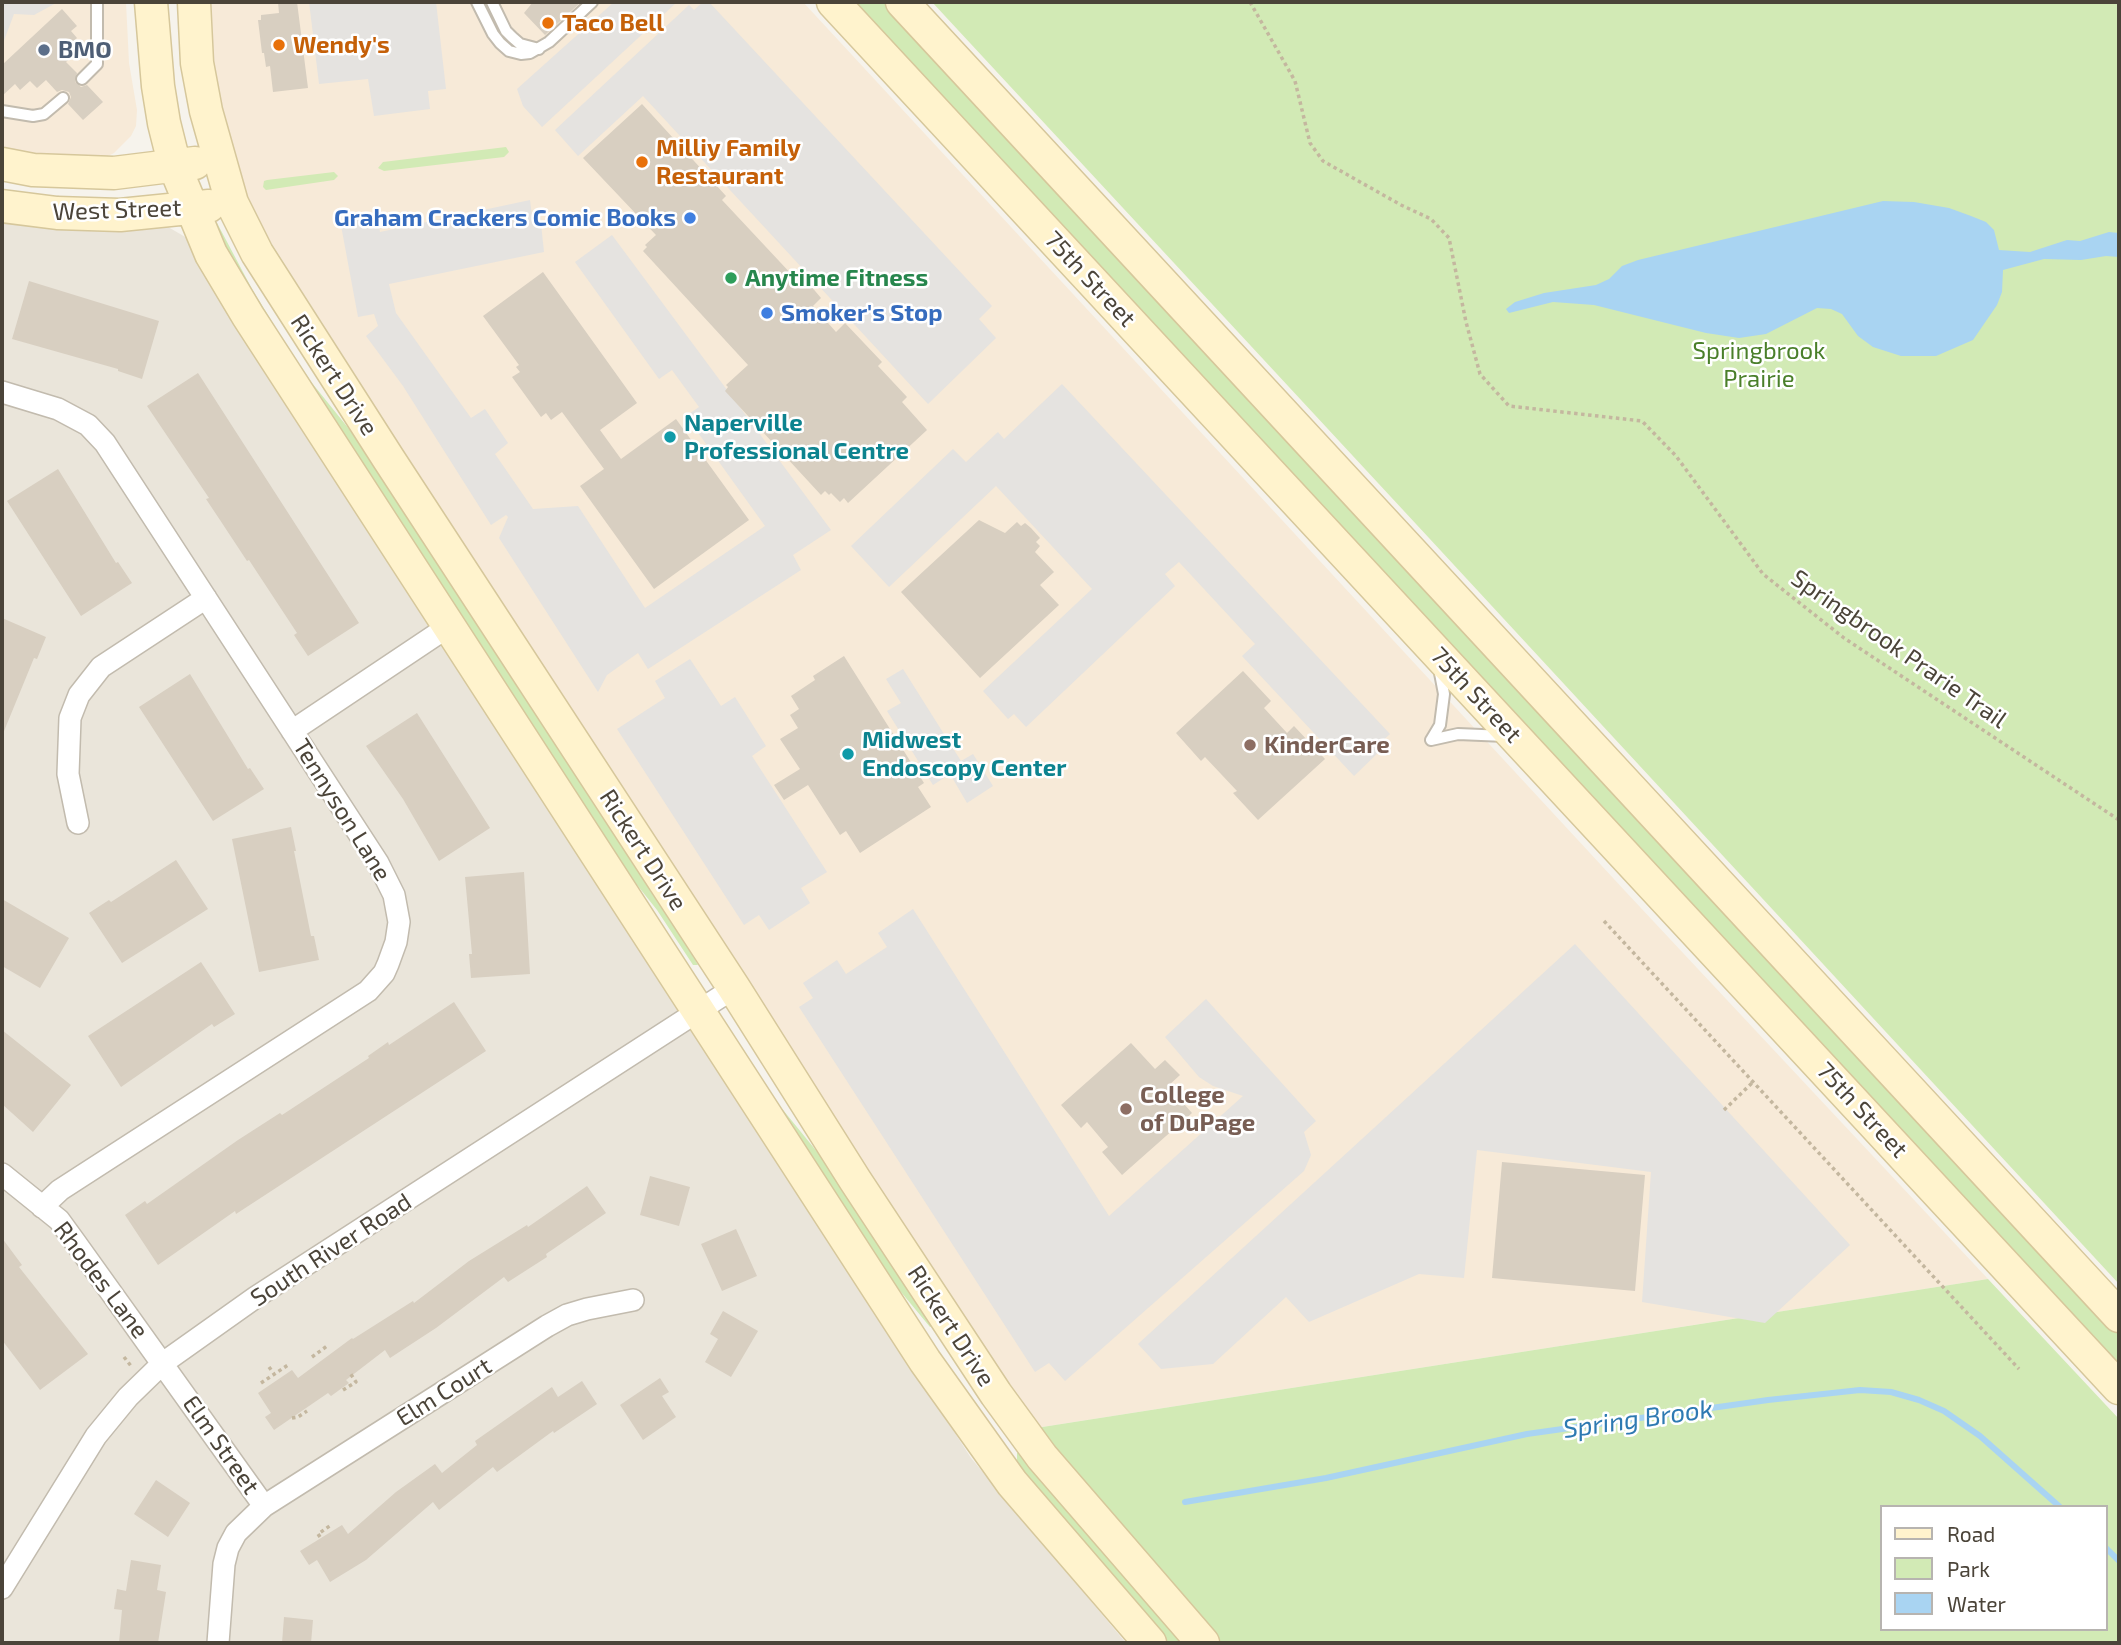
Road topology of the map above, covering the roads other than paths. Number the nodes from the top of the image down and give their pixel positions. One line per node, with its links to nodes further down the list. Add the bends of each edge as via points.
1 (97, 2): 10 (lane, via 97,64)
2 (150, 2): 15 (street, Rickert Drive, via 158,86)
3 (194, 2): 13 (street, Rickert Drive, via 197,63)
4 (477, 2): 9 (lane, via 493,34 509,51 530,54)
5 (492, 2): 9 (lane, via 512,37 528,48)
6 (592, 2): 9 (lane)
7 (833, 2): 22 (street, 75th Street)
8 (902, 2): 31 (street, 75th Street)
9 (540, 49)
10 (82, 79)
11 (63, 98): 12 (lane, via 44,114)
12 (2, 111)
13 (219, 159): 15 (street, West Street); 16 (street, Rickert Drive)
14 (2, 164): 15 (street, West Street, via 114,173)
15 (175, 167): 18 (street, Rickert Drive)
16 (232, 203): 18 (street, West Street); 26 (street, Rickert Drive, via 303,326)
17 (2, 206): 18 (street, West Street, via 95,215)
18 (191, 208): 21 (street, Rickert Drive, via 211,254 248,316)
19 (2, 392): 20 (street, Tennyson Lane, via 58,409 97,433)
20 (206, 598): 23 (street, Tennyson Lane); 25 (street, via 101,667 79,695 70,718 68,774)
21 (449, 626): 23 (street); 27 (street, Rickert Drive)
22 (1437, 652): 24 (street, 75th Street); 24 (lane, via 1444,694 1440,725 1431,740 1458,734)
23 (292, 732): 29 (street, Tennyson Lane, via 394,895 399,922 384,973 352,1002 60,1190)
24 (1514, 736): 33 (street, 75th Street)
25 (78, 823)
26 (734, 988): 27 (street, South River Road); 39 (street, Rickert Drive, via 1004,1405 1042,1457)
27 (697, 1012): 32 (street, South River Road, via 256,1297); 38 (street, Rickert Drive, via 967,1423 1027,1501)
28 (2, 1174): 29 (street, Rhodes Lane)
29 (42, 1207): 32 (street, Rhodes Lane, via 58,1220)
30 (633, 1300): 34 (street, Elm Court, via 587,1309 547,1326)
31 (2119, 1316)
32 (163, 1363): 34 (street, Elm Street); 35 (street, South River Road, via 96,1436)
33 (2119, 1388)
34 (264, 1506): 37 (street, Elm Street, via 236,1533 228,1548)
35 (8, 1564): 36 (street, South River Road)
36 (2, 1588)
37 (218, 1643)
38 (1150, 1643)
39 (1203, 1643)

